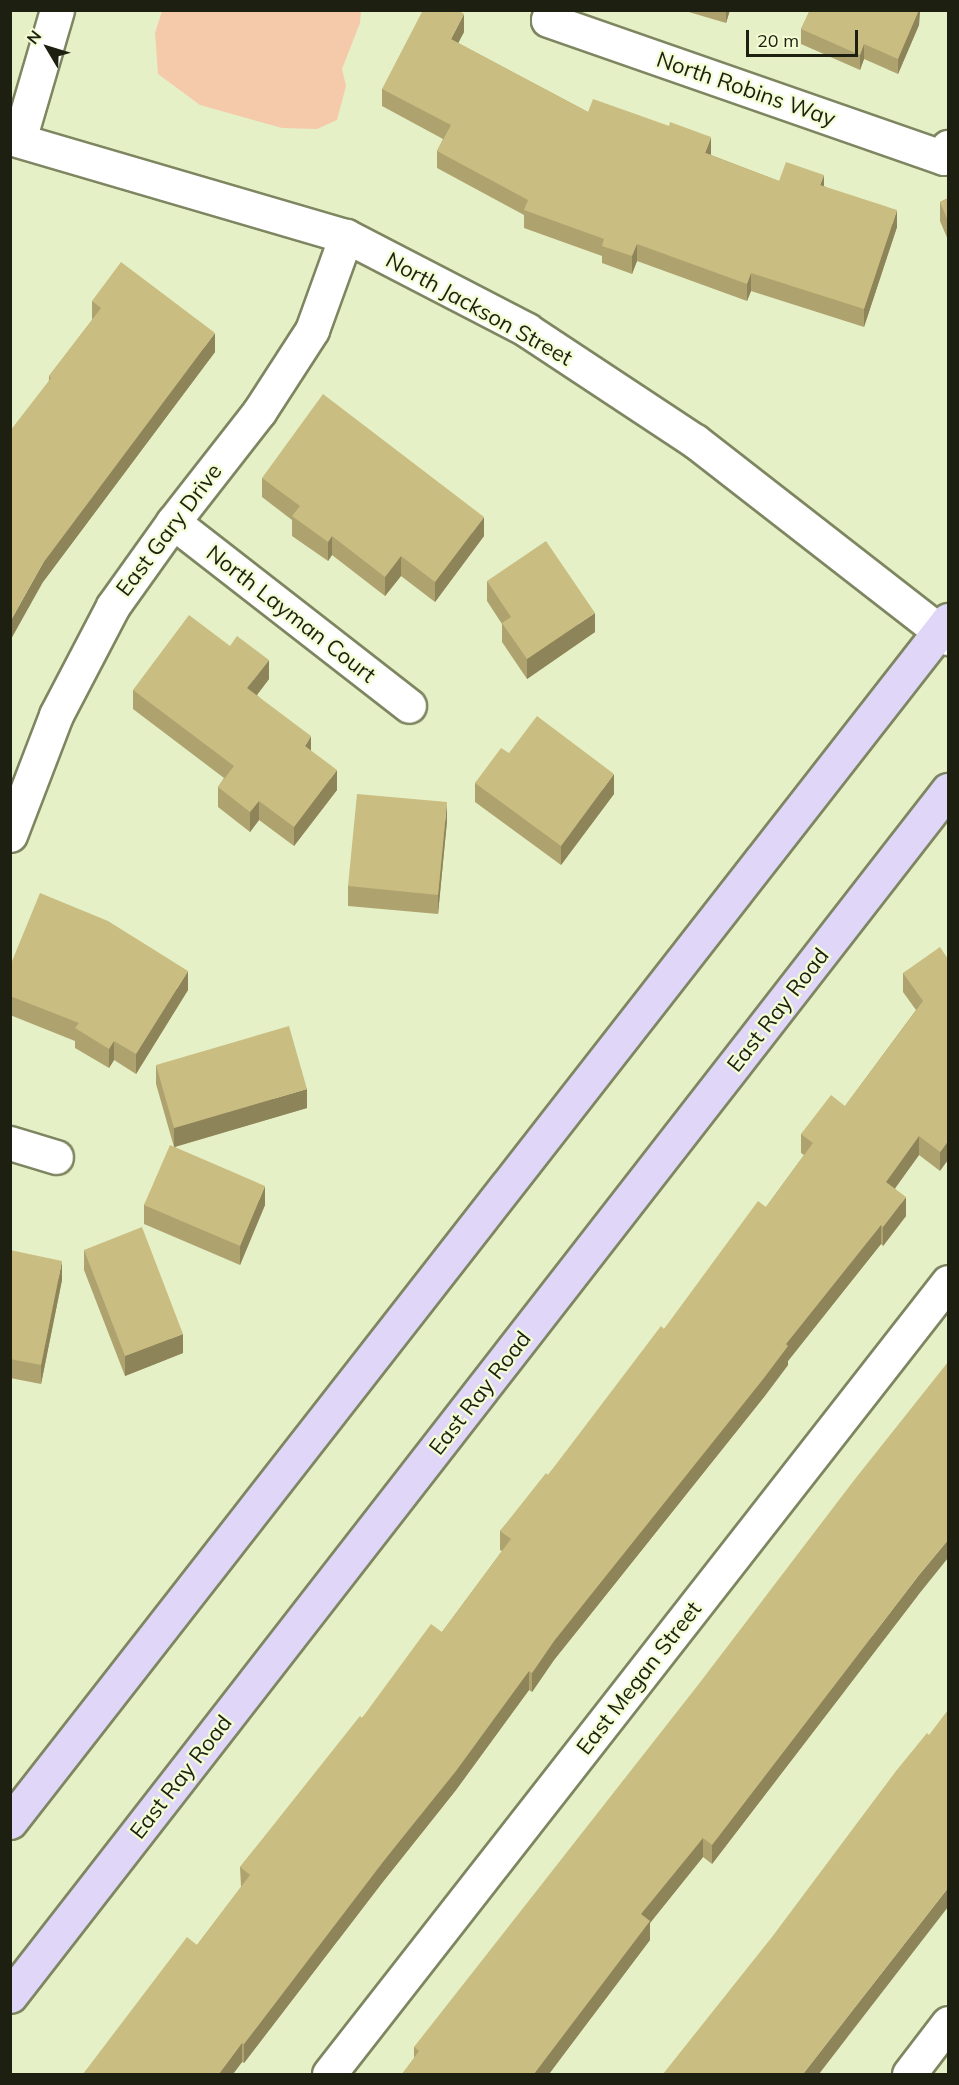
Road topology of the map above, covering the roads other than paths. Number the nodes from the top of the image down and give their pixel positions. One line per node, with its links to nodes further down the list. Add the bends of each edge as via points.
1 (57, 10): 3 (street)
2 (550, 15): 4 (street, North Robins Way)
3 (15, 139): 5 (street, North Jackson Street)
4 (946, 152)
5 (346, 236): 6 (street, East Gary Drive, via 312,330 259,412); 7 (street, North Jackson Street, via 527,330 694,441)
6 (173, 522): 8 (street, North Layman Court); 10 (street, East Gary Drive, via 113,606 61,705)
7 (945, 630): 14 (main road)
8 (409, 706)
9 (948, 790): 15 (main road, East Ray Road)
10 (10, 835)
11 (10, 1143): 12 (street)
12 (56, 1157)
13 (948, 1282): 17 (street, East Megan Street)
14 (10, 1822)
15 (10, 1996)
16 (948, 2023): 18 (street)
17 (329, 2074)
18 (909, 2074)

